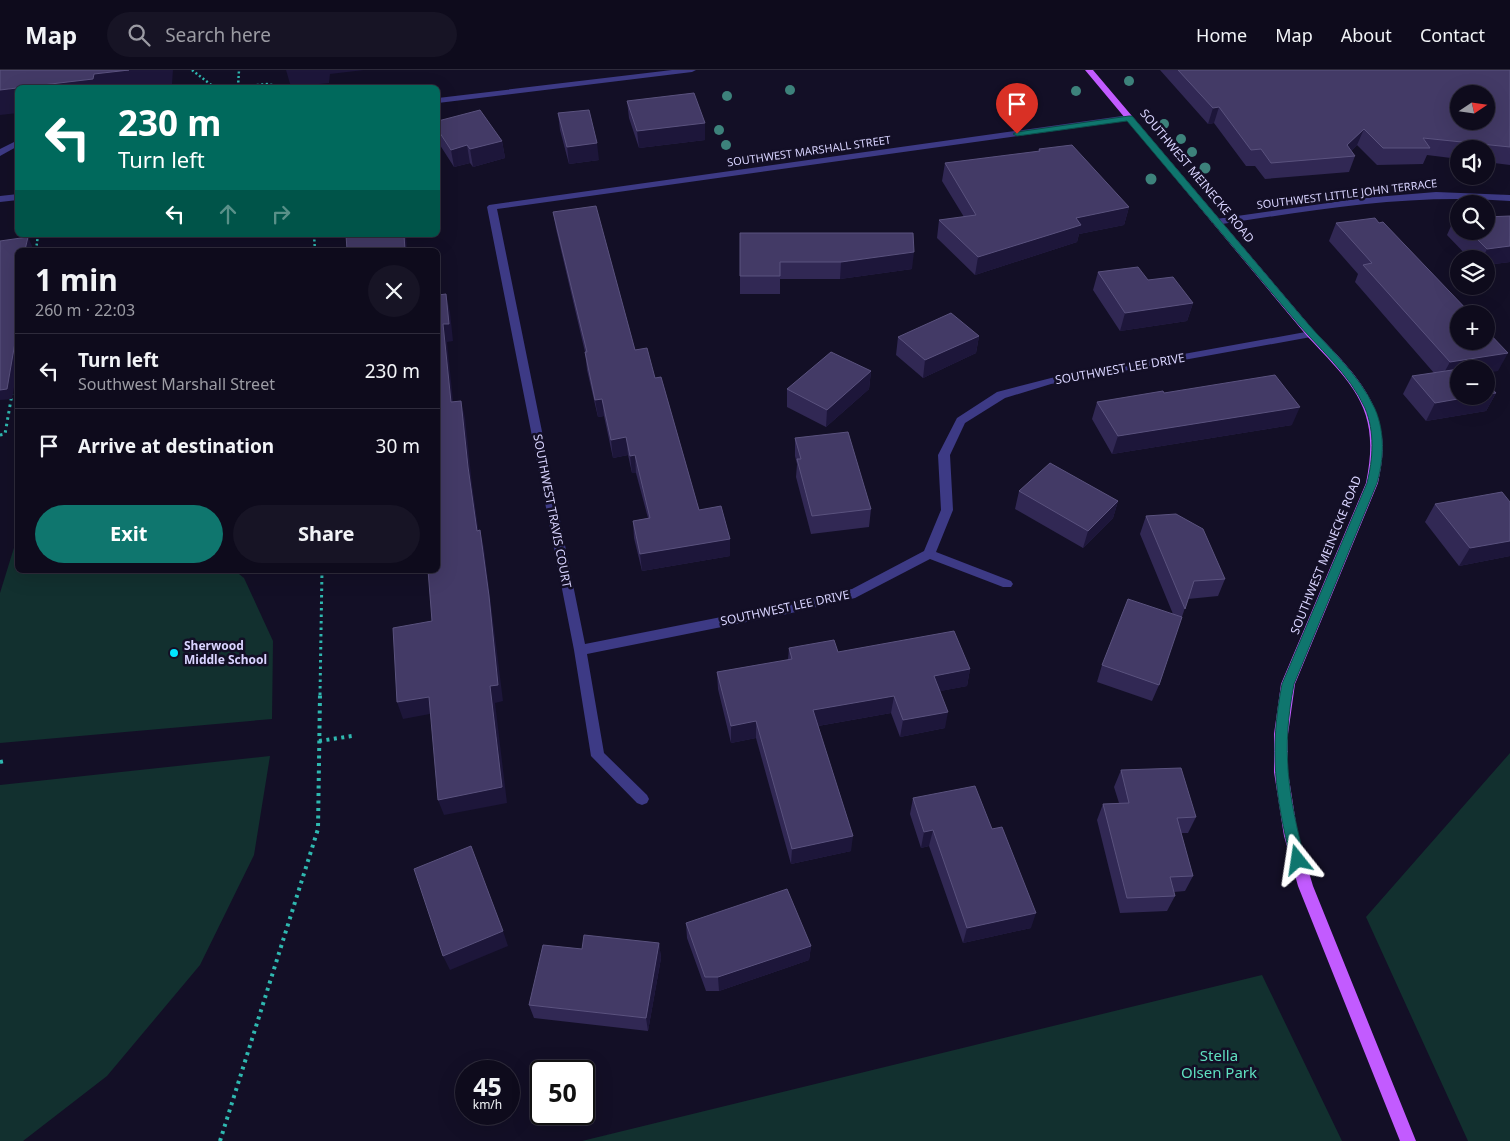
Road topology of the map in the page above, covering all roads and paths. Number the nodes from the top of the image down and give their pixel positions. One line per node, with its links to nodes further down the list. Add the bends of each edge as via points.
1 (192, 70): 5 (path)
2 (239, 70): 6 (path)
3 (692, 70): 9 (street)
4 (1089, 70): 10 (main road, SOUTHWEST MEINECKE ROAD)
5 (211, 85)
6 (238, 85)
7 (253, 85): 8 (path)
8 (276, 85)
9 (440, 101)
10 (1129, 118): 16 (street, SOUTHWEST MARSHALL STREET); 17 (main road, SOUTHWEST MEINECKE ROAD)
11 (15, 144): 12 (street)
12 (0, 152)
13 (15, 197): 15 (street)
14 (1510, 198): 17 (street, SOUTHWEST LITTLE JOHN TERRACE, via 1472,194 1411,196)
15 (0, 199)
16 (492, 207): 26 (street, SOUTHWEST TRAVIS COURT)
17 (1216, 222): 18 (main road, SOUTHWEST MEINECKE ROAD)
18 (1311, 334): 23 (street, SOUTHWEST LEE DRIVE, via 1052,381 1001,395 961,421 944,455 947,510); 33 (main road, SOUTHWEST MEINECKE ROAD, via 1346,370 1365,398 1375,423 1378,443 1372,483 1288,684 1280,754 1282,786 1287,817 1310,899)
19 (13, 389): 20 (path)
20 (11, 398): 21 (path); 22 (path, via 6,434)
21 (6, 399)
22 (0, 435)
23 (929, 554): 25 (street); 26 (street, SOUTHWEST LEE DRIVE, via 855,593)
24 (322, 573): 28 (path)
25 (1007, 584)
26 (580, 650): 31 (street, SOUTHWEST TRAVIS COURT, via 598,756)
27 (352, 736): 28 (path)
28 (319, 741): 32 (path, via 318,829)
29 (0, 762): 30 (path)
30 (5, 762)
31 (642, 799)
32 (220, 1141)
33 (1408, 1141)

